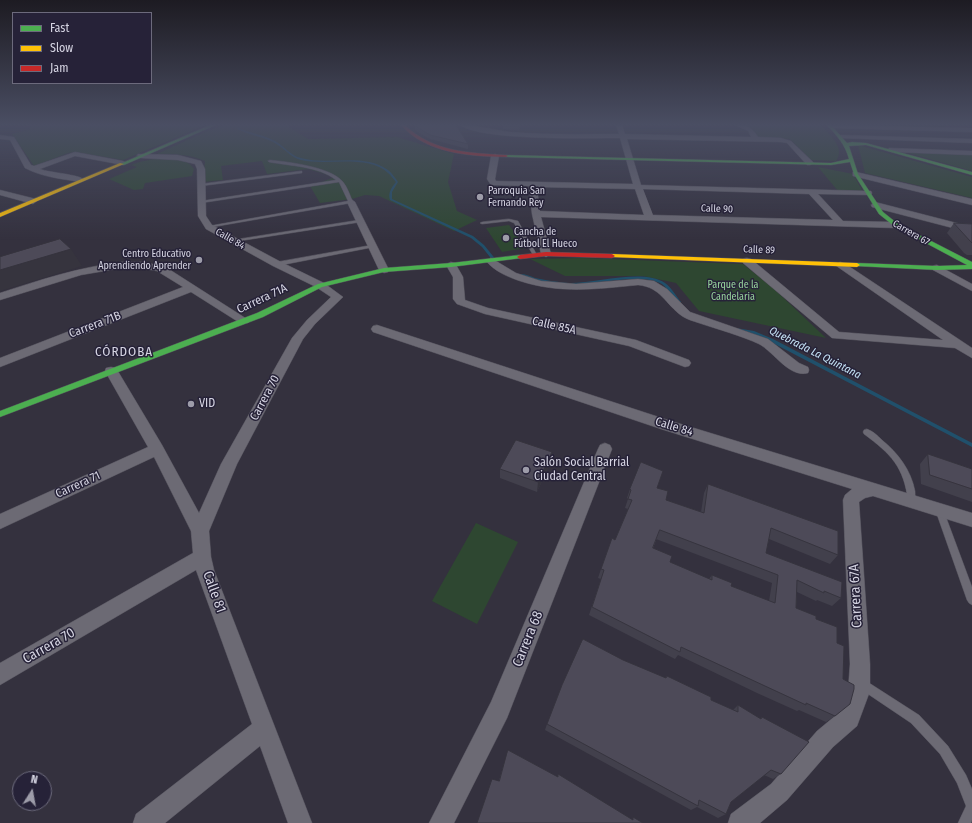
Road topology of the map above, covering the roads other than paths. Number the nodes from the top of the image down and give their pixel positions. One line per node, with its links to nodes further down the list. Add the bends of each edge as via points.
1 (27, 163): 13 (street)
2 (48, 163): 13 (street)
3 (122, 163): 17 (street)
4 (198, 163): 20 (street, Calle 84, via 201,169)
5 (288, 163): 18 (lane, via 315,170)
6 (494, 163): 19 (street, via 491,181 494,183)
7 (630, 163): 21 (street)
8 (783, 163): 12 (street)
9 (828, 163): 12 (street)
10 (850, 163): 15 (street, Carrera 67)
11 (937, 163): 16 (street)
12 (810, 164): 15 (street)
13 (32, 169): 17 (street)
14 (301, 172): 20 (lane)
15 (849, 172): 24 (street, Carrera 67); 28 (street)
16 (972, 174)
17 (81, 180): 25 (street)
18 (338, 181): 26 (lane); 27 (lane, via 341,182)
19 (533, 184): 21 (street); 31 (street)
20 (201, 185): 26 (street, Calle 84)
21 (638, 187): 23 (street); 32 (street)
22 (0, 192): 25 (street)
23 (812, 192): 24 (street); 35 (street)
24 (868, 194): 29 (street, Carrera 67)
25 (33, 201): 30 (street)
26 (202, 202): 37 (street, Calle 84, via 202,216)
27 (351, 202): 33 (street); 37 (lane)
28 (972, 202)
29 (875, 205): 36 (street, Carrera 67); 38 (street)
30 (0, 214)
31 (536, 214): 32 (street, Calle 90); 41 (street)
32 (650, 218): 35 (street, Calle 90)
33 (358, 221): 39 (lane); 40 (street)
34 (482, 223): 42 (lane, via 509,220 516,222)
35 (841, 224): 36 (street, Calle 90)
36 (896, 226): 48 (street, Carrera 67)
37 (210, 227): 39 (street, Calle 84)
38 (972, 230)
39 (233, 241): 45 (street, Calle 84)
40 (372, 246): 45 (lane); 50 (street)
41 (546, 254): 42 (street, Carrera 71A); 44 (street, Calle 89)
42 (535, 255): 43 (street, Carrera 71A)
43 (491, 261): 47 (street, Carrera 71A); 61 (street, via 512,275 540,284 576,287 650,283 663,291 686,314 764,342)
44 (747, 261): 46 (street, Calle 89); 57 (street, via 836,335)
45 (277, 264): 51 (street, Calle 84)
46 (840, 265): 49 (street, Calle 89); 57 (street)
47 (451, 266): 50 (street, Carrera 71A); 60 (street, Calle 85A, via 460,279 461,302 485,310 632,343)
48 (972, 266): 49 (street, Calle 89)
49 (936, 268): 53 (street)
50 (384, 270): 51 (street, Carrera 71A)
51 (320, 285): 55 (street, Carrera 71A); 72 (street, Carrera 70, via 338,297 298,338 229,464)
52 (191, 288): 54 (street, via 160,268 138,264 89,270); 55 (street); 59 (street, Carrera 71B)
53 (972, 288)
54 (0, 297)
55 (244, 321): 62 (street, Carrera 71A)
56 (377, 329): 67 (street, Calle 84, via 666,425)
57 (959, 345): 58 (street)
58 (972, 354)
59 (0, 363)
60 (685, 363)
61 (803, 370)
62 (111, 371): 63 (street, Carrera 71A); 65 (street, Calle 81)
63 (0, 414)
64 (867, 432): 68 (lane, via 881,442 901,464 909,478)
65 (157, 449): 71 (street, Carrera 71); 72 (street, Calle 81)
66 (605, 449): 81 (street, Carrera 68, via 499,710)
67 (874, 489): 68 (street, Calle 84); 76 (street, Carrera 67A, via 860,492 851,500)
68 (912, 501): 69 (street, Calle 84)
69 (938, 509): 70 (street, Calle 84); 74 (lane)
70 (972, 520)
71 (0, 522)
72 (200, 531): 73 (street, Calle 81)
73 (202, 557): 75 (street, Carrera 70); 77 (street, Calle 81)
74 (972, 600)
75 (0, 675)
76 (859, 682): 78 (lane, via 916,720 944,750 962,779); 82 (street, Carrera 67A, via 859,691 849,718 825,739 779,792)
77 (264, 728): 79 (street); 80 (street, Calle 81)
78 (972, 806): 83 (lane)
79 (145, 823)
80 (300, 823)
81 (441, 823)
82 (740, 823)
83 (964, 823)

